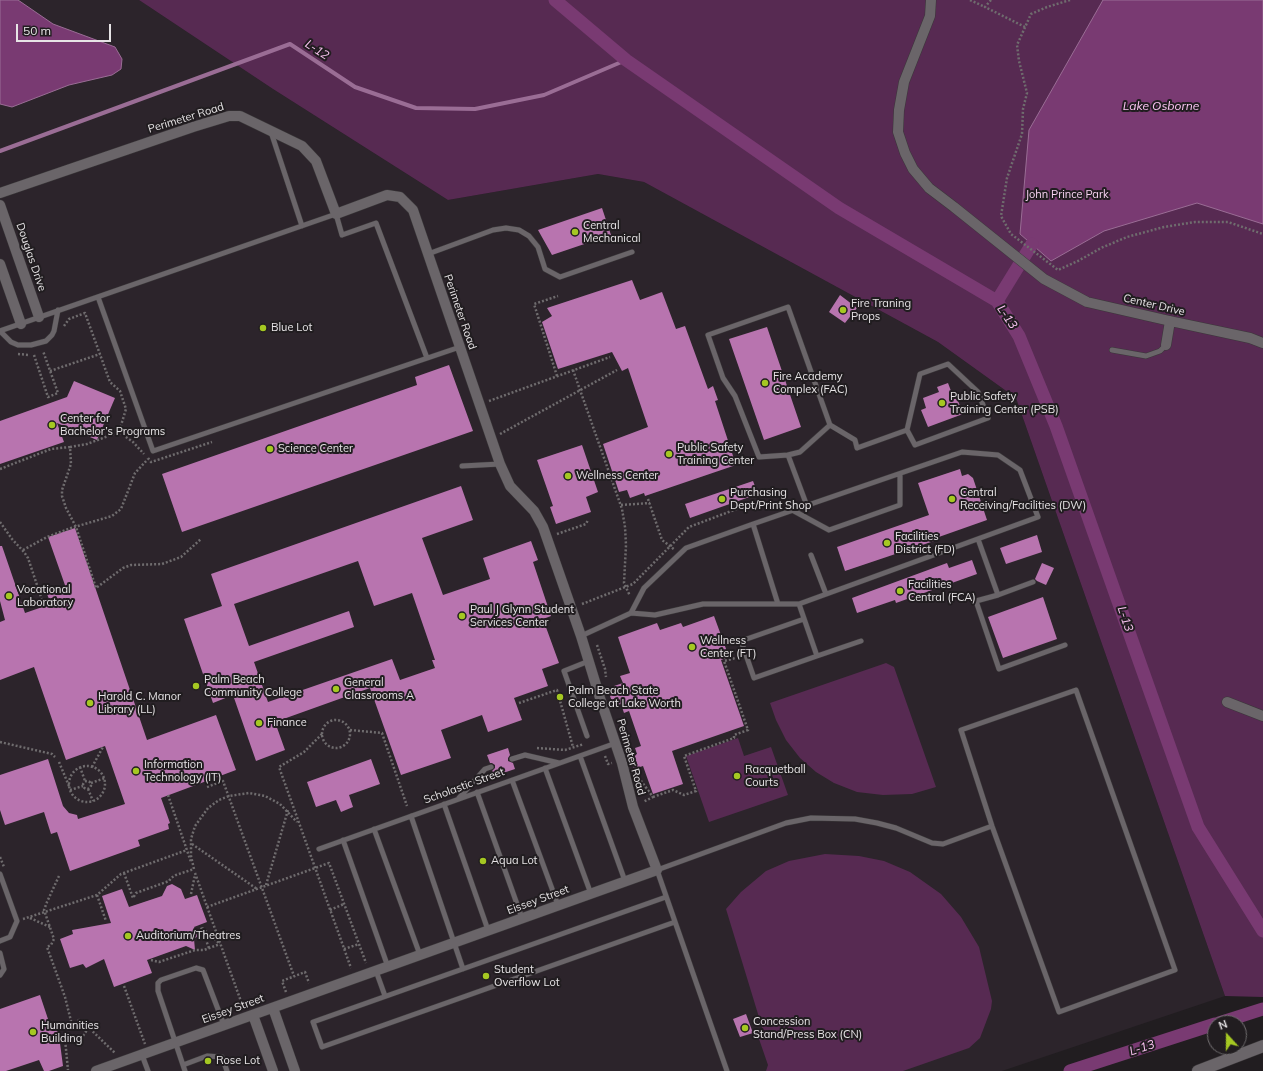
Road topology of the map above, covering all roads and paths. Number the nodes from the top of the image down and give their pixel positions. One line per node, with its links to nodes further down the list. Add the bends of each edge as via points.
1 (931, 0): 20 (street, Center Drive, via 930,16 904,82 899,110 898,132 913,169 929,188 1044,278 1087,302)
2 (970, 0): 5 (path)
3 (990, 0): 5 (path)
4 (1070, 0): 6 (path, via 1031,14)
5 (985, 7): 6 (path)
6 (1025, 27): 12 (path, via 1017,45 1027,93 1023,109 1022,134 1008,178 1001,216 1011,234 1058,270 1127,237 1164,226 1228,222)
7 (271, 131): 8 (street, Perimeter Road, via 240,116 229,116); 10 (street, Perimeter Road, via 302,146 316,161); 11 (lane)
8 (0, 192)
9 (0, 205): 19 (street, Douglas Drive)
10 (336, 214): 11 (lane); 14 (street, Perimeter Road, via 387,195 400,197 412,210); 32 (lane, via 342,235 376,222)
11 (302, 226): 17 (lane)
12 (1263, 234)
13 (632, 252): 14 (lane, via 560,277 545,269 538,247 529,236 519,230 506,228 493,230)
14 (428, 254): 26 (street, Perimeter Road)
15 (0, 264): 21 (street)
16 (558, 296): 36 (path, via 534,304)
17 (98, 297): 18 (lane); 32 (lane, via 153,451)
18 (58, 310): 19 (lane); 23 (lane, via 54,331 46,341 18,345)
19 (39, 317): 21 (lane)
20 (1170, 321): 24 (street, Center Drive); 25 (street)
21 (20, 324): 23 (lane)
22 (63, 329): 29 (path, via 69,319 85,313)
23 (0, 331)
24 (1263, 343)
25 (1166, 345): 27 (lane, via 1160,351 1146,356)
26 (460, 347): 32 (lane); 47 (street, Perimeter Road)
27 (1112, 350)
28 (12, 353): 30 (path)
29 (100, 354): 35 (path); 41 (path, via 110,382 120,391 126,409)
30 (34, 355): 35 (path, via 45,350); 35 (path, via 48,397 58,393)
31 (610, 357): 33 (path)
32 (427, 358)
33 (573, 370): 36 (path); 37 (path)
34 (617, 370): 37 (path)
35 (50, 371)
36 (558, 376): 38 (path)
37 (580, 391): 42 (path); 53 (path)
38 (489, 401)
39 (830, 425): 40 (lane, via 855,440 858,448); 45 (lane, via 800,452); 45 (lane, via 788,307 708,335 723,378 735,396 759,457)
40 (907, 430): 40 (lane, via 920,374 948,364 978,392 988,418 915,444)
41 (119, 432): 44 (path, via 87,444); 46 (path, via 133,442)
42 (500, 434)
43 (216, 440): 46 (path, via 151,462)
44 (70, 447): 49 (path, via 51,449); 60 (path, via 71,464 62,496)
45 (788, 454): 54 (lane)
46 (148, 459): 60 (path, via 135,473 121,509 112,516)
47 (500, 464): 48 (lane); 79 (street, Perimeter Road, via 510,486 534,511 543,527)
48 (462, 466)
49 (0, 469)
50 (900, 474): 54 (lane); 56 (lane, via 900,505 829,530); 63 (lane, via 962,452 998,455 1020,470 1038,518)
51 (648, 499): 52 (path)
52 (650, 503): 53 (path); 64 (path, via 662,540)
53 (620, 505): 69 (path, via 625,527)
54 (807, 506): 56 (lane)
55 (742, 507): 64 (path, via 689,527)
56 (794, 511): 59 (lane)
57 (588, 520): 61 (path, via 586,524)
58 (0, 522): 65 (path)
59 (753, 524): 66 (lane, via 686,548); 74 (lane)
60 (76, 527): 62 (path, via 96,588 131,565 162,564 182,556); 65 (path, via 47,537)
61 (557, 534)
62 (201, 539)
63 (978, 539): 70 (lane); 71 (lane)
64 (670, 546): 66 (path); 69 (path, via 633,584)
65 (23, 550): 72 (path)
66 (680, 554): 76 (lane, via 644,588)
67 (812, 555): 70 (lane)
68 (1033, 582): 71 (lane)
69 (626, 587): 73 (path); 76 (path)
70 (826, 594): 75 (lane)
71 (998, 594): 81 (lane, via 976,601 999,668)
72 (42, 600)
73 (582, 604)
74 (778, 604): 75 (lane); 77 (lane, via 702,604 655,616)
75 (799, 604): 78 (lane)
76 (634, 607): 77 (lane)
77 (631, 613): 79 (lane)
78 (804, 619): 82 (lane, via 741,641); 83 (lane)
79 (581, 636): 84 (street, Perimeter Road)
80 (861, 641): 83 (lane)
81 (1065, 645)
82 (746, 655): 83 (lane, via 754,678); 119 (path, via 724,662 748,730 734,735 734,738 684,756 696,790 684,795 673,790)
83 (817, 656)
84 (589, 661): 90 (lane, via 564,671); 93 (street, Perimeter Road)
85 (1227, 702): 87 (street)
86 (519, 703): 95 (path, via 557,690)
87 (1263, 716)
88 (350, 730): 89 (path, via 345,723 337,720 328,723); 89 (path, via 350,740 338,748 329,746); 124 (path, via 382,733)
89 (322, 734): 127 (path, via 304,752 278,767)
90 (587, 736)
91 (0, 742): 98 (path, via 52,754)
92 (586, 743): 95 (path)
93 (616, 743): 97 (lane, Scholastic Street); 136 (street, Perimeter Road, via 633,807)
94 (103, 747): 103 (path)
95 (573, 747): 96 (path, via 565,750)
96 (536, 748)
97 (580, 756): 101 (lane, Scholastic Street); 141 (lane)
98 (55, 757)
99 (512, 759): 101 (lane, via 525,755)
100 (59, 762): 111 (path)
101 (560, 763): 105 (lane, Scholastic Street)
102 (80, 767): 103 (path); 109 (path); 111 (path, via 72,774)
103 (92, 767): 107 (path)
104 (491, 767): 120 (lane, via 485,769)
105 (545, 768): 108 (lane, Scholastic Street); 146 (lane)
106 (634, 770): 119 (path)
107 (105, 778): 110 (path); 121 (path, via 104,790)
108 (512, 780): 116 (lane, Scholastic Street); 150 (lane)
109 (85, 781): 110 (path); 112 (path)
110 (90, 783): 114 (path)
111 (70, 786): 115 (path)
112 (83, 786): 114 (path); 115 (path)
113 (207, 787): 118 (path, via 223,781)
114 (88, 789): 121 (path)
115 (70, 790): 121 (path, via 78,800)
116 (477, 792): 120 (lane, Scholastic Street); 155 (lane)
117 (168, 795): 133 (path)
118 (229, 796): 125 (path, via 244,793 260,794 276,800); 131 (path, via 213,804 203,814 193,832); 143 (path)
119 (654, 798): 122 (path)
120 (458, 799): 123 (lane, Scholastic Street)
121 (93, 801)
122 (640, 803)
123 (444, 804): 126 (lane, Scholastic Street); 160 (lane)
124 (407, 806)
125 (288, 810): 127 (path); 142 (path)
126 (411, 816): 129 (lane, Scholastic Street); 162 (lane)
127 (299, 824): 134 (path)
128 (992, 826): 128 (lane, via 961,730 1076,690 1175,970 1059,1012); 136 (lane, Eissey Street, via 943,844 932,843 877,823 855,819 811,818 786,823)
129 (374, 829): 130 (lane, Scholastic Street); 168 (lane)
130 (343, 840): 132 (lane, Scholastic Street); 171 (lane)
131 (191, 844): 135 (path); 144 (path)
132 (319, 849)
133 (187, 850): 135 (path); 137 (path)
134 (314, 868): 142 (path); 149 (path, via 329,863); 152 (path)
135 (194, 869): 137 (path, via 136,893 133,898); 138 (path)
136 (657, 870): 141 (street, Eissey Street); 148 (lane)
137 (124, 873): 147 (path)
138 (195, 873): 145 (path); 151 (path)
139 (0, 874): 161 (lane, via 17,921 10,937)
140 (59, 876): 153 (path, via 46,902)
141 (625, 881): 146 (street, Eissey Street)
142 (266, 886): 143 (path)
143 (261, 888): 144 (path); 176 (path)
144 (257, 889): 151 (path)
145 (191, 894)
146 (591, 894): 150 (street, Eissey Street)
147 (97, 895): 153 (path); 157 (path)
148 (666, 897): 158 (lane); 173 (lane)
149 (344, 904): 152 (path); 164 (path)
150 (558, 905): 155 (street, Eissey Street)
151 (207, 907): 163 (path)
152 (330, 910): 166 (path)
153 (45, 912): 154 (path); 159 (path)
154 (29, 917): 156 (path); 159 (path)
155 (522, 918): 160 (street, Eissey Street)
156 (21, 920)
157 (106, 921)
158 (675, 922): 180 (lane, via 322,1047 313,1022); 199 (lane)
159 (50, 927): 185 (path, via 54,939 47,947 72,1025 79,1020)
160 (488, 930): 162 (street, Eissey Street)
161 (0, 941)
162 (455, 942): 168 (street, Eissey Street); 173 (lane)
163 (220, 944): 165 (path); 165 (path, via 201,927); 181 (path)
164 (359, 944): 166 (path); 170 (path)
165 (209, 948): 169 (path, via 158,962)
166 (344, 949): 172 (path)
167 (0, 953): 175 (lane, via 4,968)
168 (420, 955): 171 (street, Eissey Street)
169 (151, 960)
170 (366, 963)
171 (388, 966): 174 (street, Eissey Street)
172 (351, 968)
173 (463, 969): 180 (lane)
174 (376, 970): 180 (lane); 182 (street, Eissey Street)
175 (0, 975)
176 (294, 976): 177 (path, via 305,972); 179 (path, via 282,981)
177 (309, 983)
178 (124, 986): 189 (path)
179 (286, 992)
180 (385, 996)
181 (243, 1007)
182 (273, 1008): 183 (street, Eissey Street); 198 (street)
183 (252, 1015): 184 (street, Eissey Street); 197 (street)
184 (224, 1025): 186 (street, Eissey Street); 186 (lane, via 203,970 196,968 162,980 158,983 158,991)
185 (86, 1026): 188 (path); 192 (path, via 87,1033 83,1036 70,1035 65,1039)
186 (175, 1043): 189 (street, Eissey Street); 190 (lane)
187 (1263, 1046): 200 (street)
188 (115, 1053)
189 (145, 1053): 191 (street, Eissey Street); 194 (lane)
190 (183, 1065): 195 (lane); 196 (lane, via 207,1056 222,1057)
191 (107, 1069): 193 (street, Eissey Street)
192 (68, 1070)
193 (96, 1071)
194 (148, 1071)
195 (185, 1071)
196 (227, 1071)
197 (273, 1071)
198 (295, 1071)
199 (727, 1071)
200 (1198, 1071)

